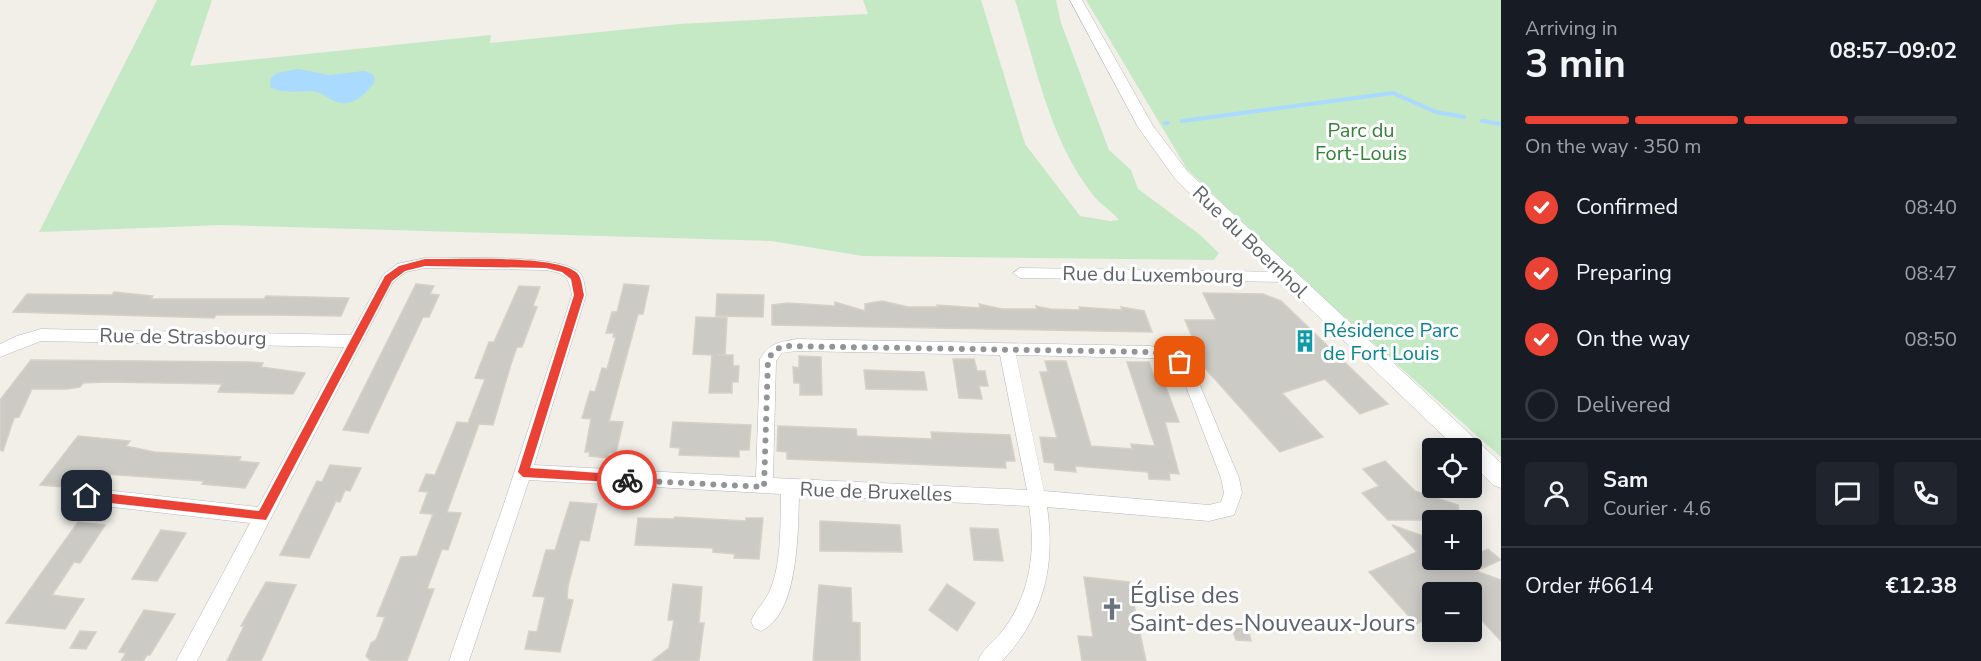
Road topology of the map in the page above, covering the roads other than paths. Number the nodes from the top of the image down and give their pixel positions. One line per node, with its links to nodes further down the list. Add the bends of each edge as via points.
1 (1076, 0): 3 (street, Rue du Boernhol, via 1161,151 1199,194)
2 (1020, 273): 3 (street, Rue du Luxembourg)
3 (1286, 277): 7 (street, Rue du Boernhol)
4 (355, 341): 5 (street, Rue de Strasbourg, via 49,335); 9 (street, via 385,284 397,271 425,263 486,263 554,266 571,273 579,289); 15 (street)
5 (6, 348)
6 (1007, 350): 11 (street, via 789,345 774,351 767,365); 14 (street); 14 (street, Rue de Bruxelles, via 1169,355 1187,369 1233,493 1228,509 1209,513)
7 (1459, 438)
8 (1482, 460): 10 (street, Rue du Boernhol)
9 (523, 472): 11 (street, Rue de Bruxelles); 17 (street)
10 (1501, 478)
11 (764, 487): 12 (street, Rue de Bruxelles)
12 (790, 488): 14 (street, Rue de Bruxelles); 16 (street, via 785,574 774,604)
13 (87, 496): 15 (street)
14 (1038, 499): 21 (street, via 1043,545 1037,580 1019,625)
15 (262, 516): 18 (street)
16 (761, 621)
17 (472, 629): 19 (street); 20 (street)
18 (186, 661)
19 (459, 661)
20 (465, 661)
21 (988, 661)

